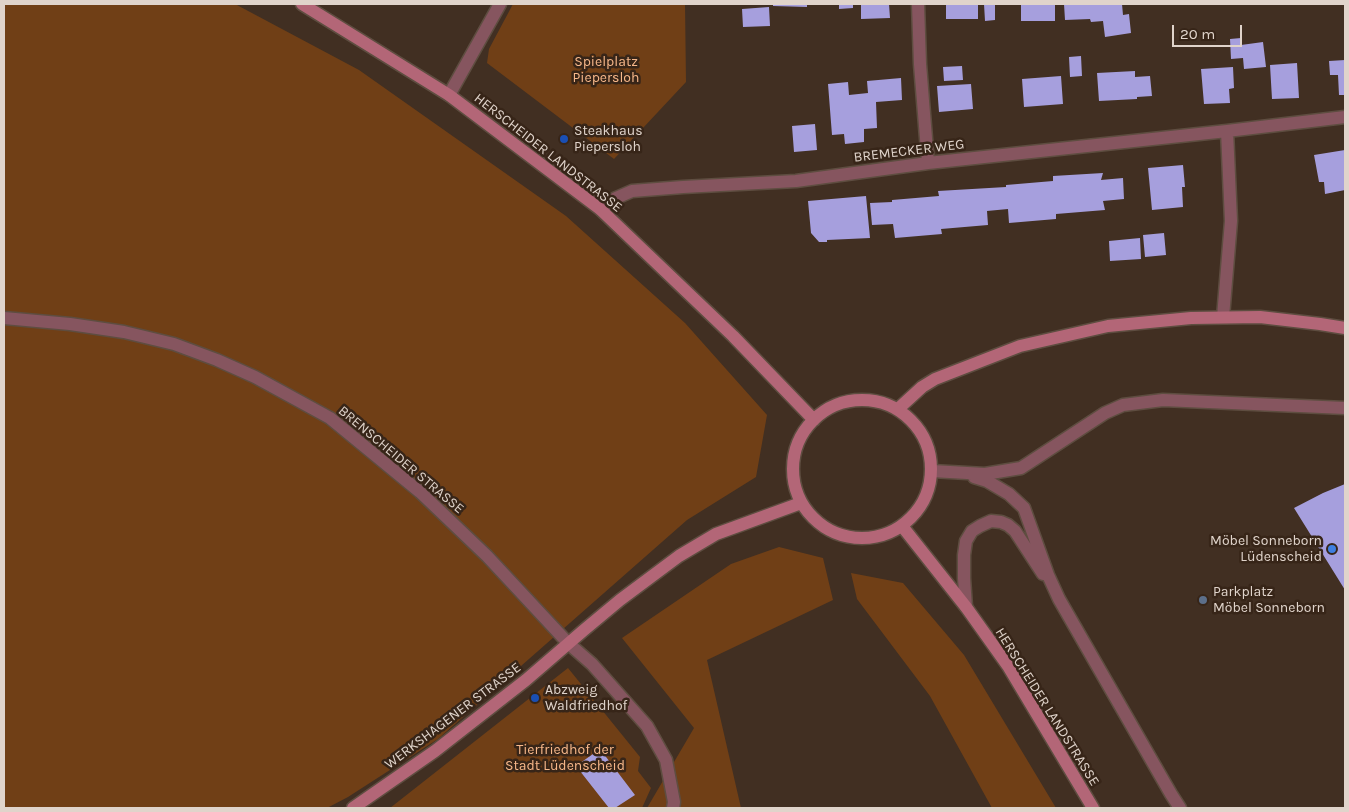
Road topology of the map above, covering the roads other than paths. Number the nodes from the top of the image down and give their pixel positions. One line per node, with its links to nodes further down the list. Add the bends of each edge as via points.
1 (302, 4): 4 (main road, HERSCHEIDER LANDSTRASSE)
2 (500, 4): 4 (street)
3 (918, 4): 7 (street)
4 (449, 95): 8 (main road, HERSCHEIDER LANDSTRASSE)
5 (1345, 117): 6 (street, BREMECKER WEG)
6 (1227, 131): 7 (street, BREMECKER WEG); 9 (street, via 1231,221)
7 (928, 163): 8 (street, BREMECKER WEG, via 796,182 632,191)
8 (600, 209): 14 (main road, HERSCHEIDER LANDSTRASSE, via 733,336)
9 (1223, 317): 11 (main road, via 1260,317); 13 (main road, via 1108,326 1020,346 935,378)
10 (4, 318): 21 (street, BRENSCHEIDER STRASSE, via 70,324 174,344 255,377 330,418 420,492 487,556)
11 (1345, 328)
12 (1345, 408): 16 (street, via 1163,400 1124,404 1021,468 984,474)
13 (898, 409): 14 (main road, via 881,402 857,400 835,405); 15 (main road, via 922,434 929,449)
14 (814, 420): 17 (main road, via 803,432 793,457 794,486)
15 (932, 471): 16 (street); 18 (main road, via 924,502)
16 (962, 473): 19 (street, via 987,481 1024,508)
17 (801, 503): 18 (main road, via 818,524 840,536 875,538); 21 (main road, WERKSHAGENER STRASSE, via 716,534 679,556)
18 (902, 526): 20 (main road, HERSCHEIDER LANDSTRASSE)
19 (1059, 599): 20 (street, via 1015,531 1001,522 991,521 972,531 966,541); 25 (street)
20 (966, 607): 24 (main road, HERSCHEIDER LANDSTRASSE, via 1008,666)
21 (568, 643): 22 (main road, WERKSHAGENER STRASSE, via 435,751); 23 (street, via 592,664 647,726 666,760)
22 (353, 808)
23 (673, 808)
24 (1092, 808)
25 (1180, 808)

